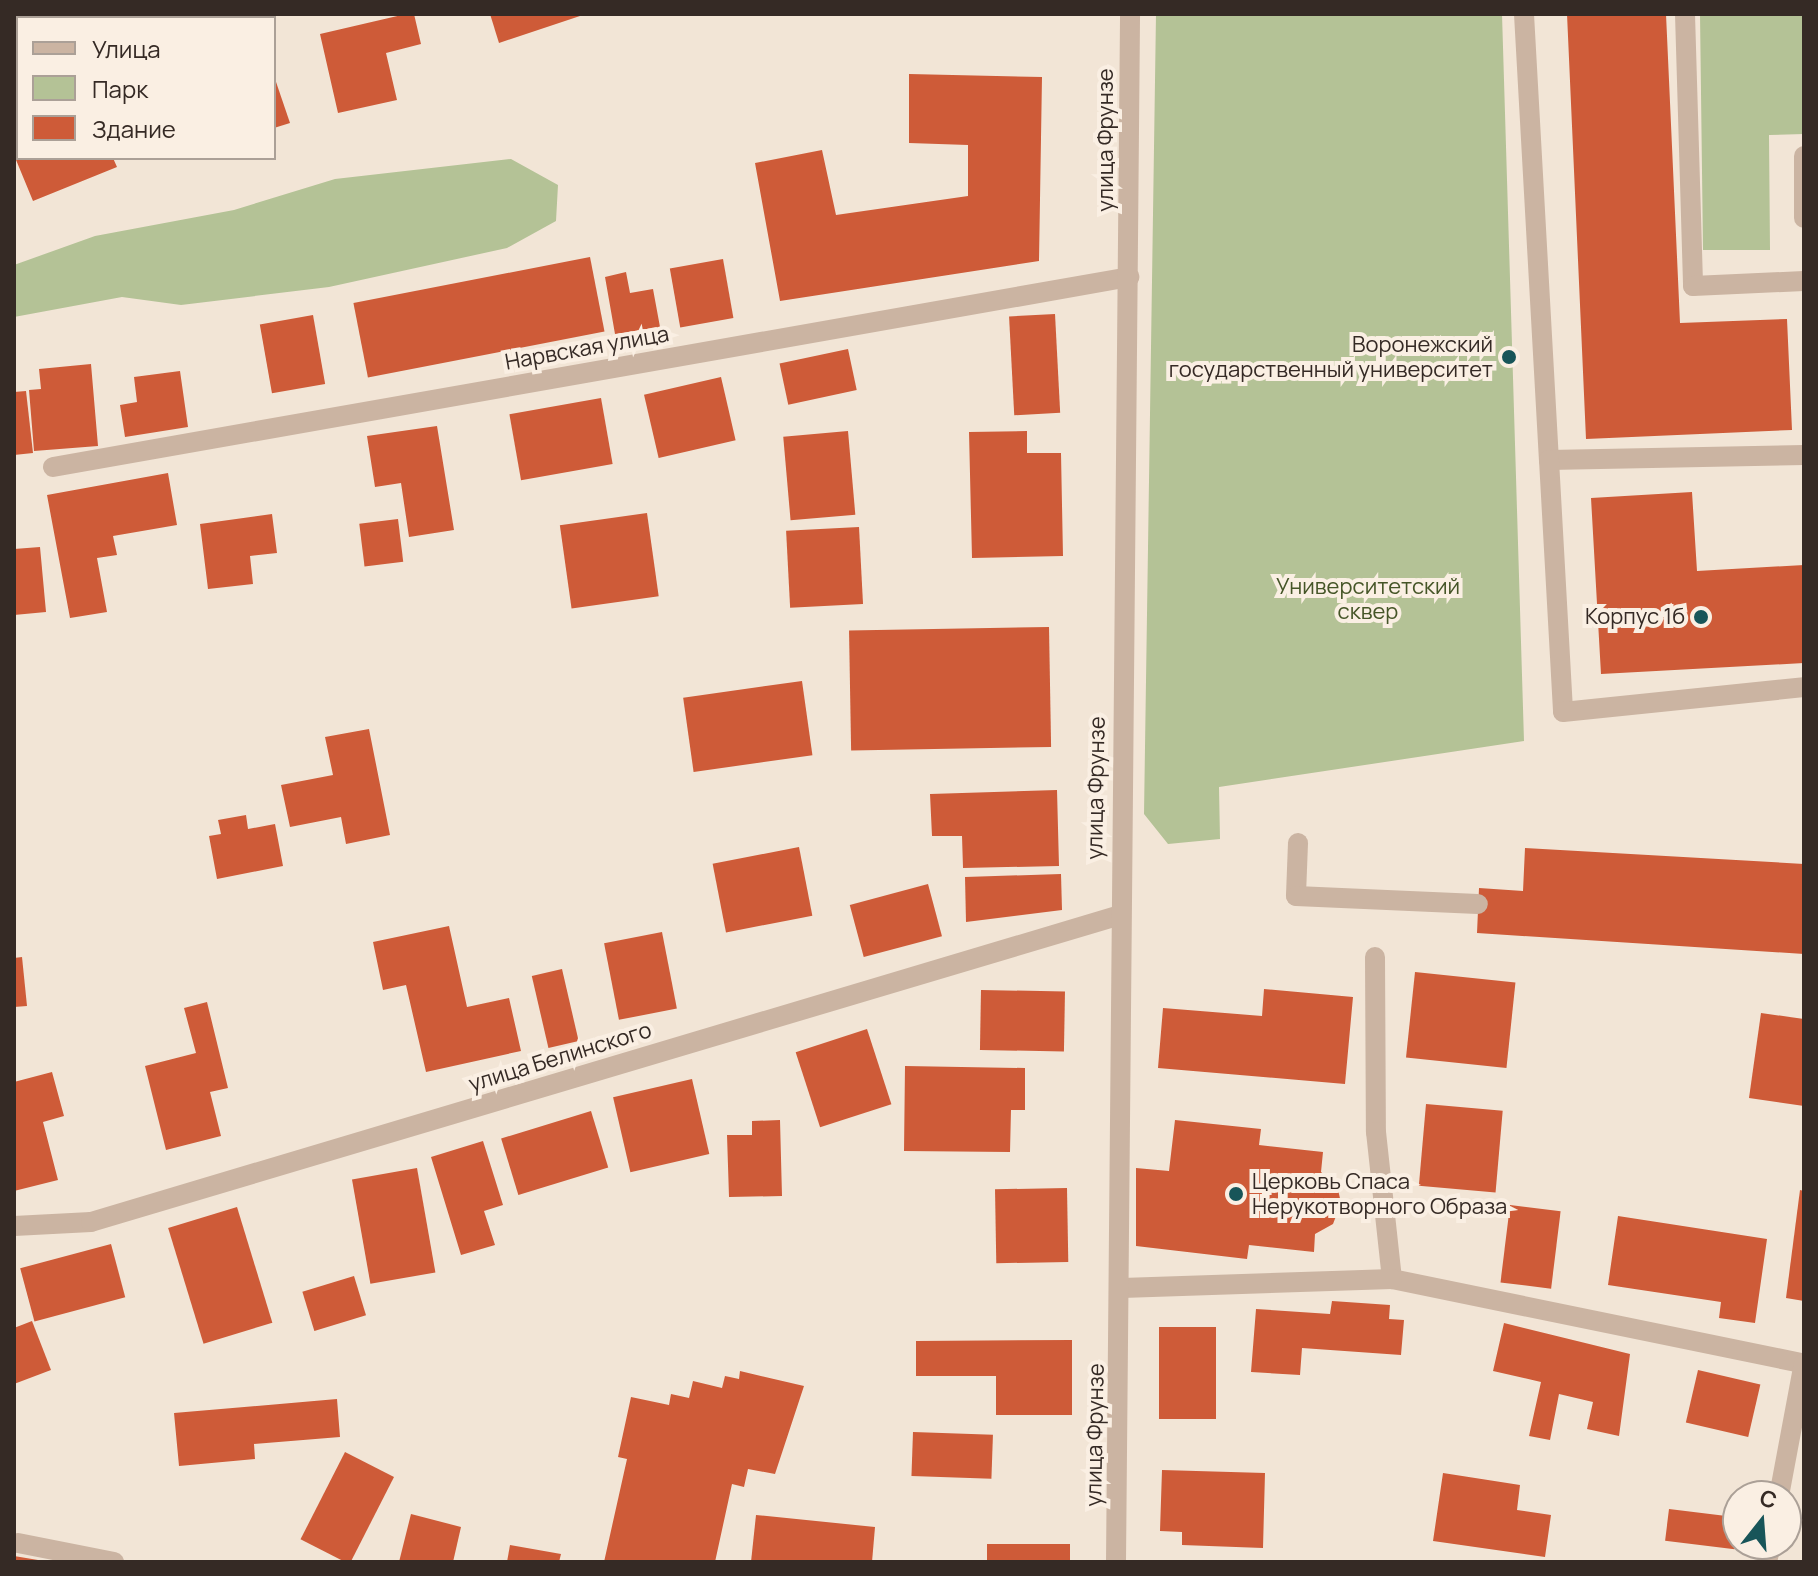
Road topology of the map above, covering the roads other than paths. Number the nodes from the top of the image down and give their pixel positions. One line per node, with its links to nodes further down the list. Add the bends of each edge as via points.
1 (1130, 14): 6 (street, улица Фрунзе)
2 (1524, 14): 9 (street)
3 (1685, 14): 7 (street, via 1693,286)
4 (1804, 156): 5 (street)
5 (1804, 218)
6 (1129, 277): 10 (street, Нарвская улица); 14 (street, улица Фрунзе)
7 (1804, 281)
8 (1804, 455): 9 (street)
9 (1549, 460): 11 (street, via 1563,712)
10 (53, 467)
11 (1804, 687)
12 (1298, 843): 13 (street, via 1296,896)
13 (1478, 904)
14 (1117, 916): 16 (street, улица Белинского, via 91,1222); 18 (street, улица Фрунзе)
15 (1375, 957): 17 (street, via 1376,1132)
16 (14, 1226)
17 (1392, 1279): 18 (street); 19 (street)
18 (1122, 1288): 23 (street, улица Фрунзе)
19 (1804, 1363): 20 (street)
20 (1782, 1480)
21 (18, 1543): 22 (street)
22 (114, 1562)
23 (1116, 1562)

